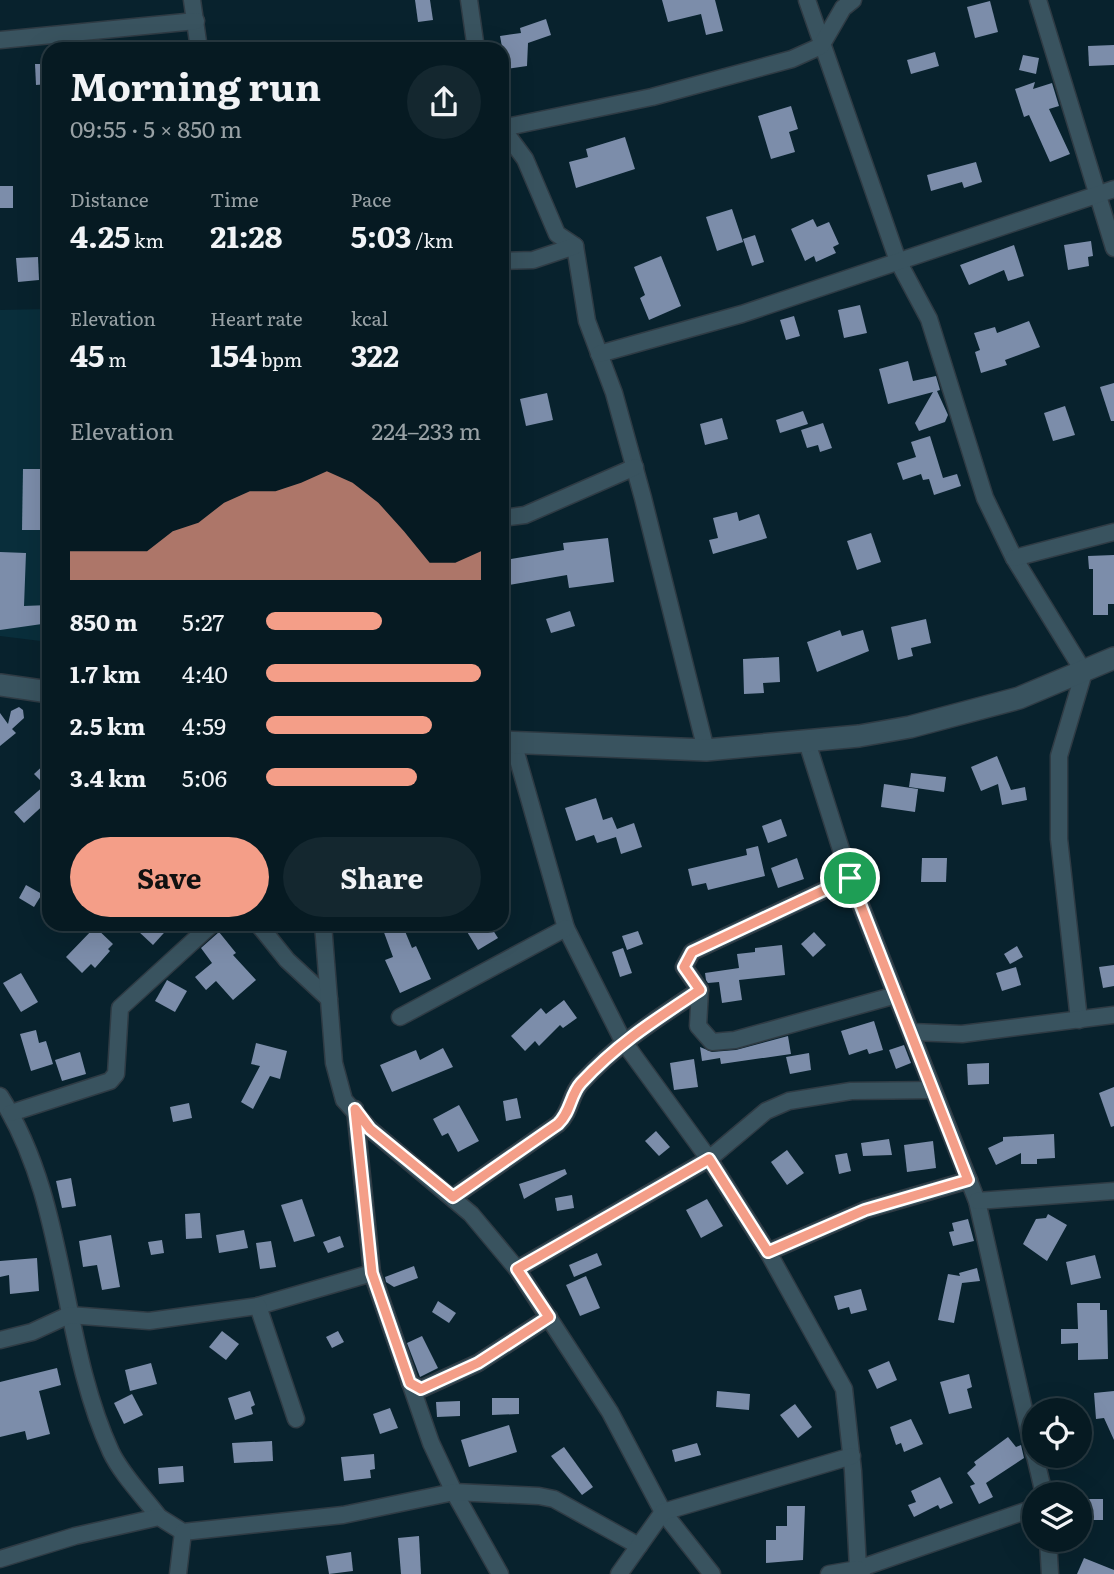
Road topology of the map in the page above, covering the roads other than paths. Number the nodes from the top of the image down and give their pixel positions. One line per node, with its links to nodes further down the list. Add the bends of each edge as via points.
1 (192, 0): 6 (street)
2 (469, 0): 9 (street)
3 (807, 0): 10 (street)
4 (853, 0): 10 (street, via 843,8)
5 (1038, 0): 14 (street)
6 (195, 20): 7 (street); 8 (street)
7 (0, 40)
8 (199, 42)
9 (475, 42)
10 (821, 46): 11 (street, via 766,68); 18 (street)
11 (509, 127)
12 (509, 138): 15 (street, via 524,159 557,234)
13 (1114, 189): 14 (street)
14 (1097, 195): 16 (street); 18 (street)
15 (575, 246): 17 (street, via 533,260); 19 (street, via 587,321)
16 (1114, 248)
17 (509, 261)
18 (898, 261): 19 (street, via 742,314); 23 (street, via 929,318 985,498)
19 (599, 354): 20 (street)
20 (635, 467): 21 (street, via 525,515); 31 (street)
21 (509, 517)
22 (1114, 532): 23 (street)
23 (1014, 558): 25 (street)
24 (1114, 658): 25 (street)
25 (1084, 673): 29 (street, via 1019,698 909,727); 42 (street, via 1059,756 1059,839)
26 (0, 685): 27 (street)
27 (42, 691)
28 (509, 742): 31 (street)
29 (807, 742): 31 (street); 32 (street)
30 (509, 745): 33 (street)
31 (706, 750)
32 (850, 878): 37 (street, via 692,952 684,967); 38 (street)
33 (566, 928): 41 (street); 44 (street)
34 (204, 931): 48 (street, via 120,1008 116,1074 110,1081)
35 (264, 931): 39 (street)
36 (324, 931): 39 (street)
37 (700, 990): 38 (street, via 698,1026 712,1042 735,1040); 44 (street)
38 (896, 995): 43 (street)
39 (329, 999): 47 (street, via 334,1063 344,1100)
40 (1114, 1015): 42 (street)
41 (400, 1017)
42 (1079, 1020): 43 (street, via 962,1034)
43 (911, 1032): 45 (street)
44 (623, 1041): 49 (street); 52 (street, via 579,1085 565,1118)
45 (933, 1090): 49 (street, via 851,1091 789,1101 766,1111); 50 (street)
46 (0, 1097): 48 (street)
47 (355, 1109): 52 (street, via 370,1129); 56 (street)
48 (11, 1113): 58 (street, via 27,1141)
49 (709, 1159): 54 (street); 55 (street)
50 (968, 1180): 53 (street); 54 (street, via 865,1210)
51 (1114, 1191): 53 (street)
52 (453, 1197): 55 (street)
53 (977, 1201): 62 (street)
54 (768, 1252): 64 (street, via 844,1388)
55 (517, 1269): 59 (street)
56 (372, 1273): 57 (street); 61 (street)
57 (258, 1306): 58 (street, via 149,1321); 63 (street)
58 (69, 1315): 60 (street); 68 (street, via 95,1411 113,1455)
59 (549, 1317): 61 (street, via 478,1363 421,1389); 66 (street, via 617,1424)
60 (0, 1340)
61 (410, 1383): 65 (street, via 430,1443)
62 (1022, 1398)
63 (296, 1419)
64 (852, 1456): 66 (street); 73 (street)
65 (454, 1492): 69 (street, via 343,1515); 70 (street, via 554,1499); 75 (street)
66 (663, 1512): 70 (street); 77 (street)
67 (1022, 1512): 73 (street)
68 (159, 1517): 69 (street); 72 (street)
69 (183, 1532): 74 (street)
70 (639, 1546): 76 (street)
71 (1049, 1552): 79 (street)
72 (0, 1559)
73 (860, 1571): 78 (street)
74 (178, 1574)
75 (500, 1574)
76 (619, 1574)
77 (712, 1574)
78 (829, 1574)
79 (1050, 1574)

